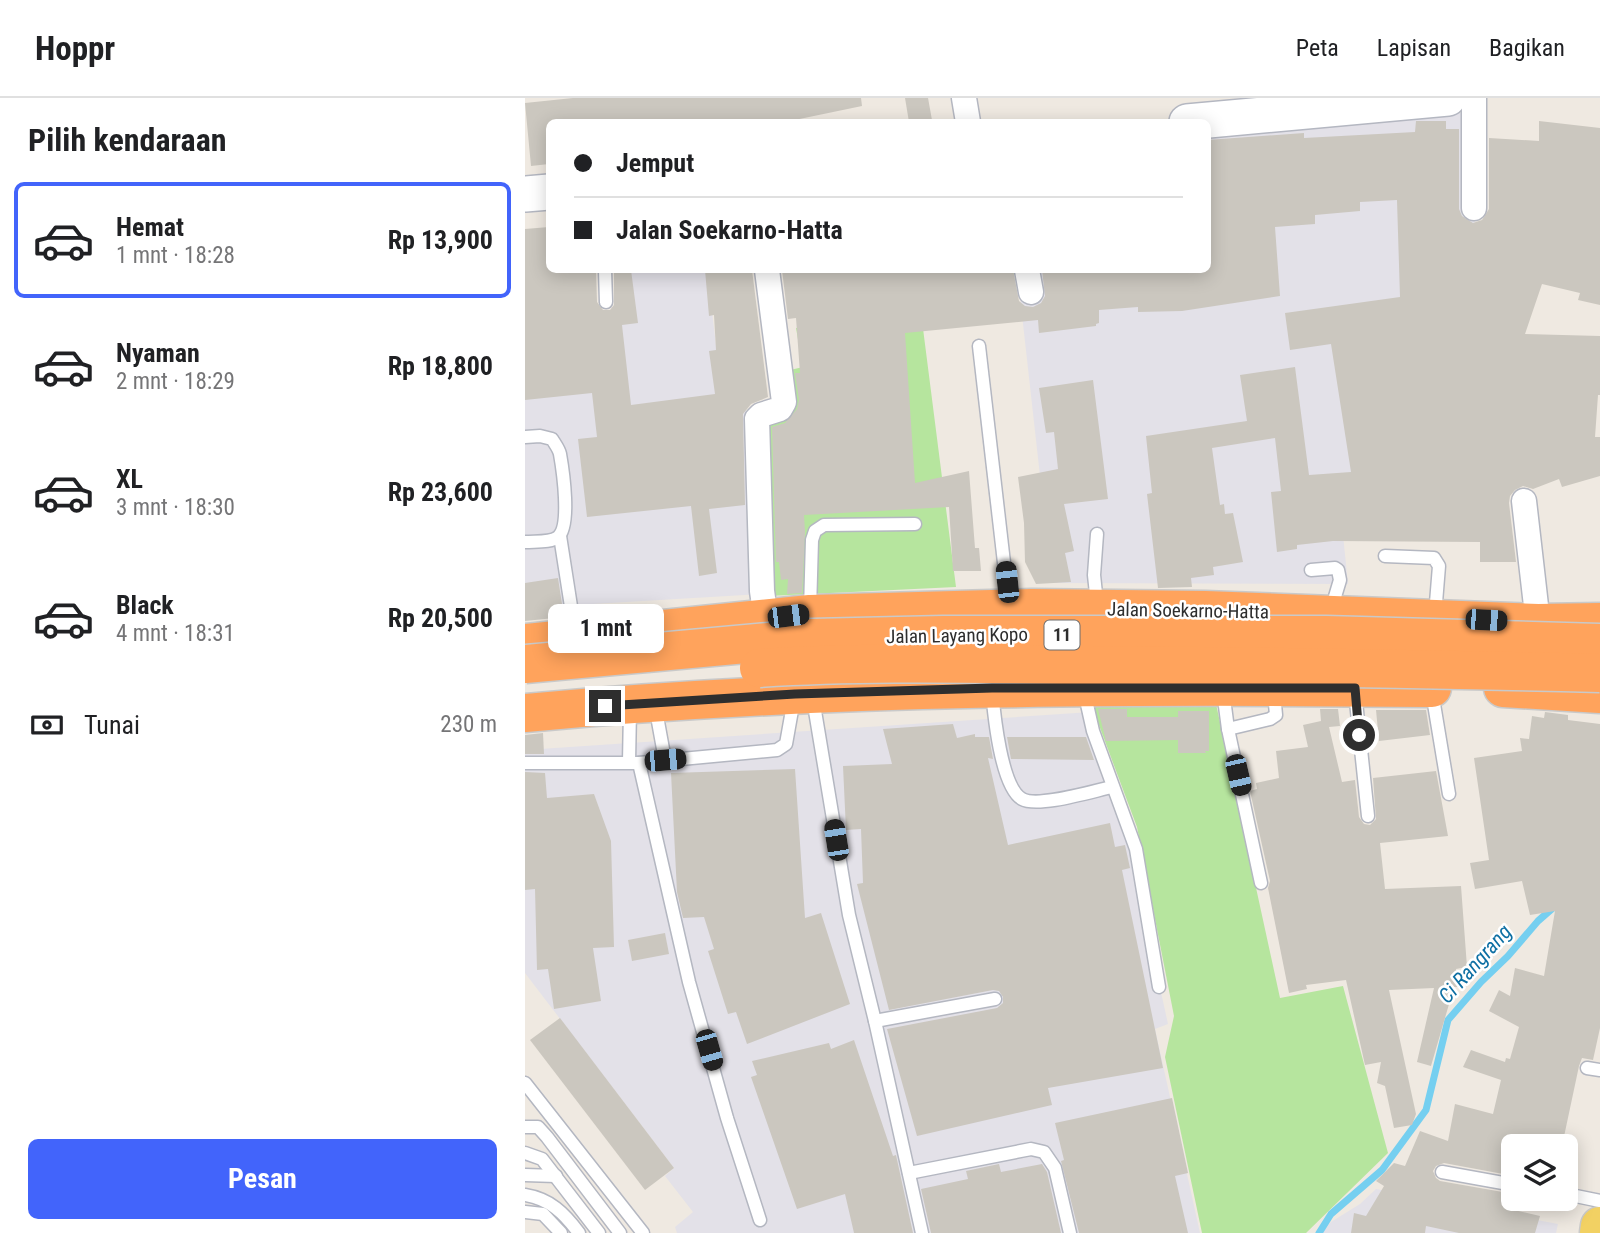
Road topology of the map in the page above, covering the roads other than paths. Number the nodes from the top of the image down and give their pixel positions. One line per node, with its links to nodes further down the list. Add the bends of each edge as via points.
1 (964, 98): 6 (street)
2 (1448, 98): 5 (street)
3 (1465, 98): 4 (street)
4 (1475, 98): 9 (street)
5 (1203, 113)
6 (968, 119)
7 (546, 192): 8 (street)
8 (525, 194)
9 (1474, 208)
10 (605, 273): 12 (lane)
11 (767, 273): 28 (street, via 784,402 780,409 757,419)
12 (606, 302)
13 (979, 346): 23 (lane)
14 (525, 437): 18 (lane, via 552,439 559,451 565,526)
15 (1524, 500): 29 (street)
16 (915, 524): 24 (lane, via 824,526 815,531)
17 (1097, 534): 22 (lane)
18 (559, 536): 19 (lane); 31 (lane)
19 (525, 542)
20 (1385, 556): 27 (lane, via 1437,561)
21 (1311, 570): 25 (lane, via 1338,570 1340,580)
22 (1097, 608): 23 (highway, Jalan Soekarno-Hatta / 11); 25 (highway, Jalan Soekarno-Hatta / 11)
23 (1009, 609): 24 (highway, Jalan Soekarno-Hatta / 11)
24 (810, 614): 28 (highway, Jalan Soekarno-Hatta / 11)
25 (1330, 614): 26 (highway, Jalan Soekarno-Hatta / 11)
26 (1395, 615): 27 (highway, Jalan Soekarno-Hatta / 11); 41 (highway, via 1416,625 1427,644 1424,666 1418,676 1399,687)
27 (1435, 618): 29 (highway, Jalan Soekarno-Hatta / 11)
28 (766, 619): 31 (highway, Jalan Soekarno-Hatta / 11)
29 (1538, 622): 30 (highway, Jalan Soekarno-Hatta / 11)
30 (1600, 622)
31 (576, 638): 32 (highway, Jalan Soekarno-Hatta / 11)
32 (525, 643)
33 (1600, 643): 34 (highway, Jalan Layang Kopo / 11, bridge, via 1326,635 943,635 812,638)
34 (525, 664)
35 (1600, 673): 36 (highway, Jalan Layang Kopo / 11, bridge, via 1318,666 830,664)
36 (525, 686)
37 (1083, 687): 38 (highway); 40 (highway); 51 (lane)
38 (1222, 687): 39 (highway); 47 (lane)
39 (1273, 687): 41 (highway); 47 (lane, via 1276,715)
40 (992, 688): 44 (highway); 51 (lane, via 999,754 1022,799 1033,802 1079,796)
41 (1371, 688): 42 (highway); 53 (lane)
42 (1431, 688): 43 (highway); 52 (lane)
43 (1600, 694)
44 (800, 701): 45 (highway); 48 (lane, via 786,744 777,750); 57 (lane)
45 (643, 703): 46 (highway); 48 (lane); 49 (lane, via 629,719)
46 (525, 713)
47 (1228, 729): 54 (lane)
48 (665, 760): 49 (lane)
49 (634, 762): 50 (lane); 70 (lane, via 689,982)
50 (525, 763)
51 (1112, 787): 55 (lane, via 1136,849)
52 (1449, 794)
53 (1368, 816)
54 (1261, 883)
55 (1159, 987)
56 (995, 999): 57 (lane)
57 (875, 1021): 62 (lane)
58 (525, 1083): 76 (lane)
59 (525, 1127): 75 (lane, via 538,1127)
60 (525, 1153): 64 (lane, via 541,1159)
61 (1442, 1172): 65 (lane)
62 (909, 1173): 77 (lane); 78 (lane, via 1031,1149 1044,1152 1055,1168)
63 (525, 1175): 64 (lane)
64 (556, 1176): 74 (lane)
65 (1501, 1183)
66 (525, 1195): 73 (lane, via 541,1198 566,1216)
67 (1578, 1196): 68 (lane)
68 (1600, 1201)
69 (525, 1212): 72 (lane, via 543,1214)
70 (760, 1220)
71 (1600, 1226): 79 (main road)
72 (561, 1233)
73 (579, 1233)
74 (599, 1233)
75 (620, 1233)
76 (643, 1233)
77 (922, 1233)
78 (1070, 1233)
79 (1599, 1233)

